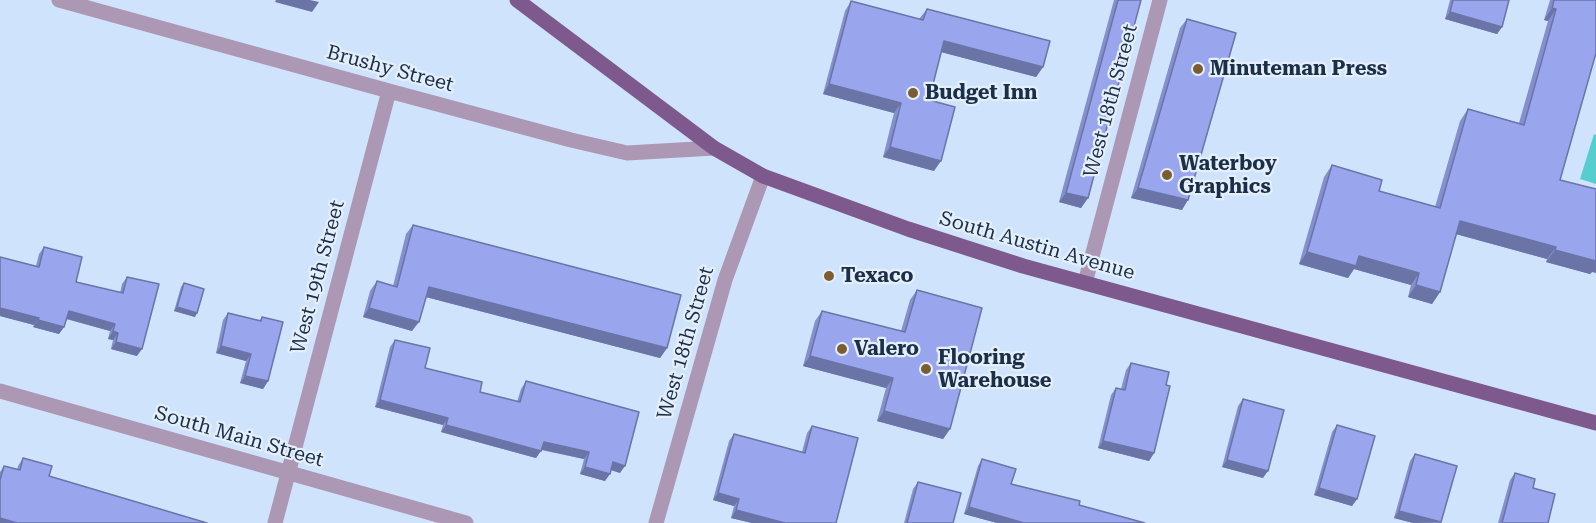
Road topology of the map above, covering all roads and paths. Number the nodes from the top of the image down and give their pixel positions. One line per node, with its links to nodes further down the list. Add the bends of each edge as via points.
1 (59, 0): 4 (street, Brushy Street)
2 (517, 0): 5 (main road, South Austin Avenue)
3 (1160, 0): 7 (street, West 18th Street)
4 (389, 91): 5 (street, Brushy Street, via 627,153); 10 (street, West 19th Street)
5 (714, 148): 6 (main road, South Austin Avenue)
6 (763, 176): 7 (main road, South Austin Avenue, via 938,240); 13 (street, West 18th Street, via 725,280)
7 (1085, 283): 9 (main road, South Austin Avenue)
8 (0, 391): 10 (street, South Main Street)
9 (1596, 423)
10 (288, 473): 11 (street, West 19th Street); 12 (street, South Main Street)
11 (275, 523)
12 (466, 523)
13 (656, 523)

